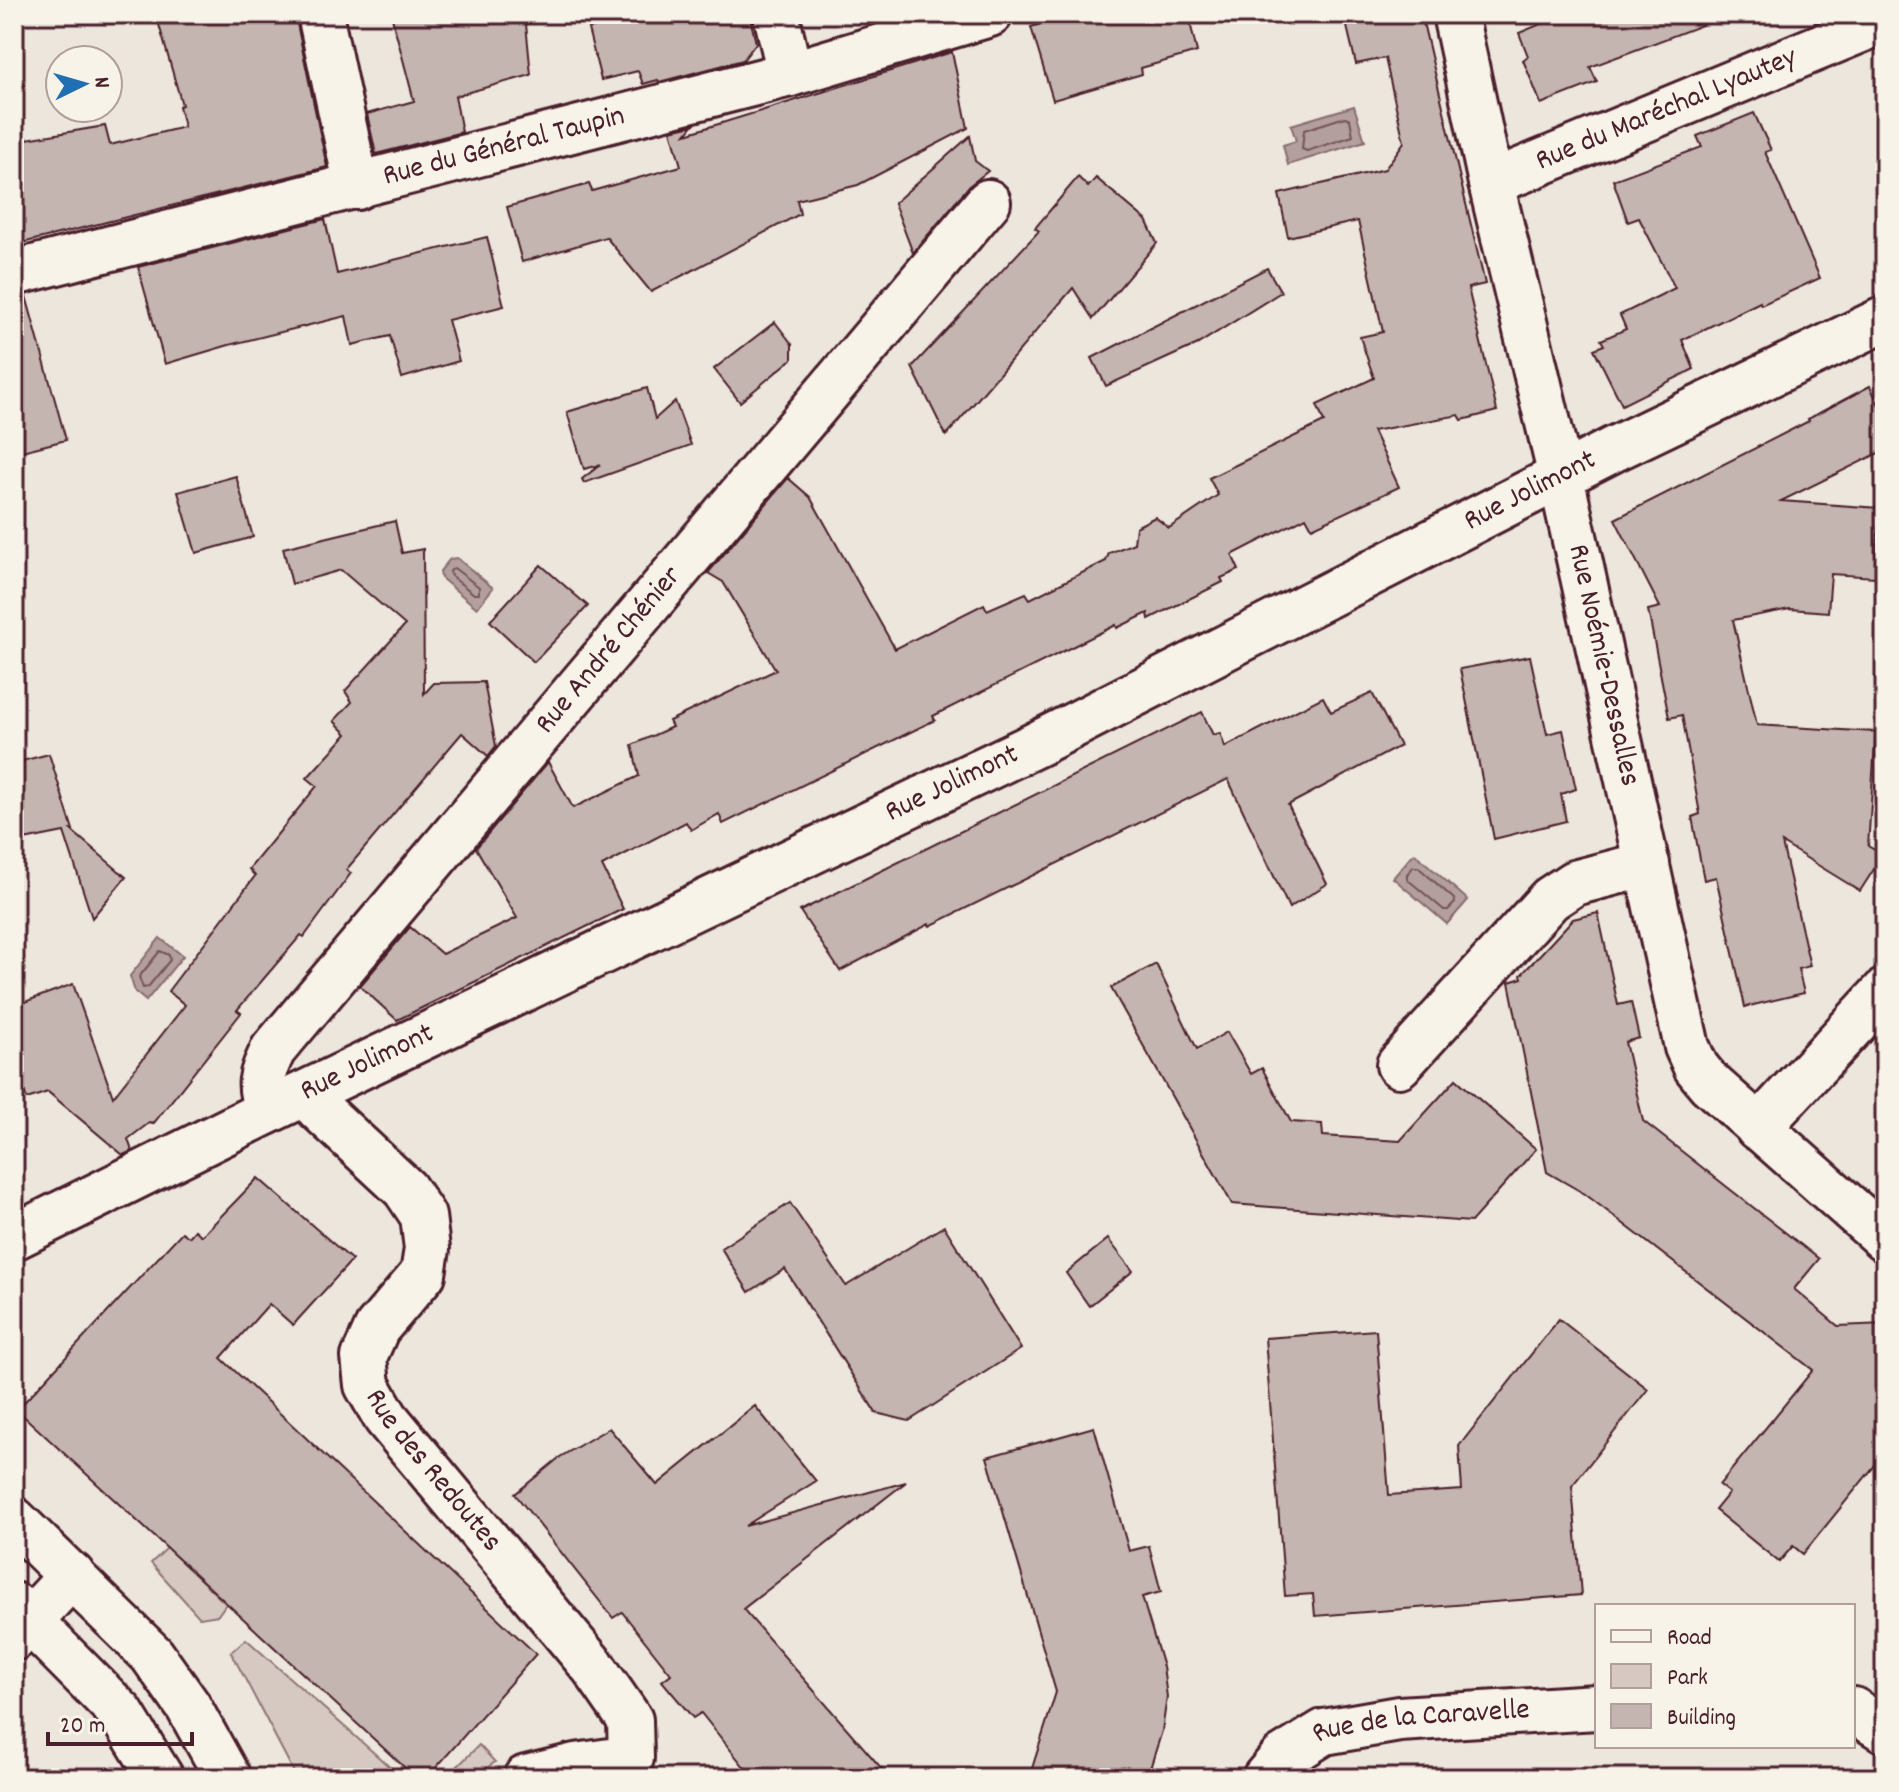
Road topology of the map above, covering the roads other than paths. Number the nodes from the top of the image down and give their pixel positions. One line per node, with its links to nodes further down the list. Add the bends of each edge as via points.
1 (320, 14): 8 (street)
2 (776, 14): 6 (street)
3 (990, 14): 6 (street, Rue du Général Taupin)
4 (1455, 14): 7 (street, Rue Noémie-Dessalles)
5 (1885, 20): 7 (street, Rue du Maréchal Lyautey)
6 (790, 74): 8 (street, Rue du Général Taupin)
7 (1491, 183): 12 (street, Rue Noémie-Dessalles)
8 (357, 187): 10 (street, Rue du Général Taupin)
9 (988, 202): 17 (street, Rue André Chénier, via 273,1050 261,1076)
10 (14, 273)
11 (1885, 319): 12 (street, Rue Jolimont)
12 (1561, 477): 13 (street, Rue Noémie-Dessalles); 16 (street, Rue Jolimont, via 1035,745)
13 (1647, 864): 15 (street, via 1574,883 1550,899); 18 (street, Rue Noémie-Dessalles, via 1687,1047 1709,1083)
14 (1885, 991): 18 (street)
15 (1399, 1065)
16 (312, 1092): 17 (street, Rue Jolimont); 27 (street, Rue des Redoutes, via 318,1108 405,1189 423,1216 423,1274 377,1328 364,1357 367,1385 386,1418 594,1668 630,1720)
17 (268, 1111): 19 (street, Rue Jolimont)
18 (1758, 1128): 20 (street, Rue Noémie-Dessalles)
19 (14, 1237)
20 (1885, 1239)
21 (14, 1520): 22 (street)
22 (72, 1575): 23 (street); 29 (street, via 163,1669)
23 (19, 1621): 28 (street, via 121,1713)
24 (1595, 1707): 31 (street, Rue de la Caravelle, via 1399,1719 1324,1732 1282,1758)
25 (1855, 1711): 26 (street)
26 (1885, 1730)
27 (642, 1768): 30 (street, Rue des Redoutes, via 575,1766)
28 (161, 1778)
29 (228, 1778)
30 (526, 1778)
31 (1265, 1778)

